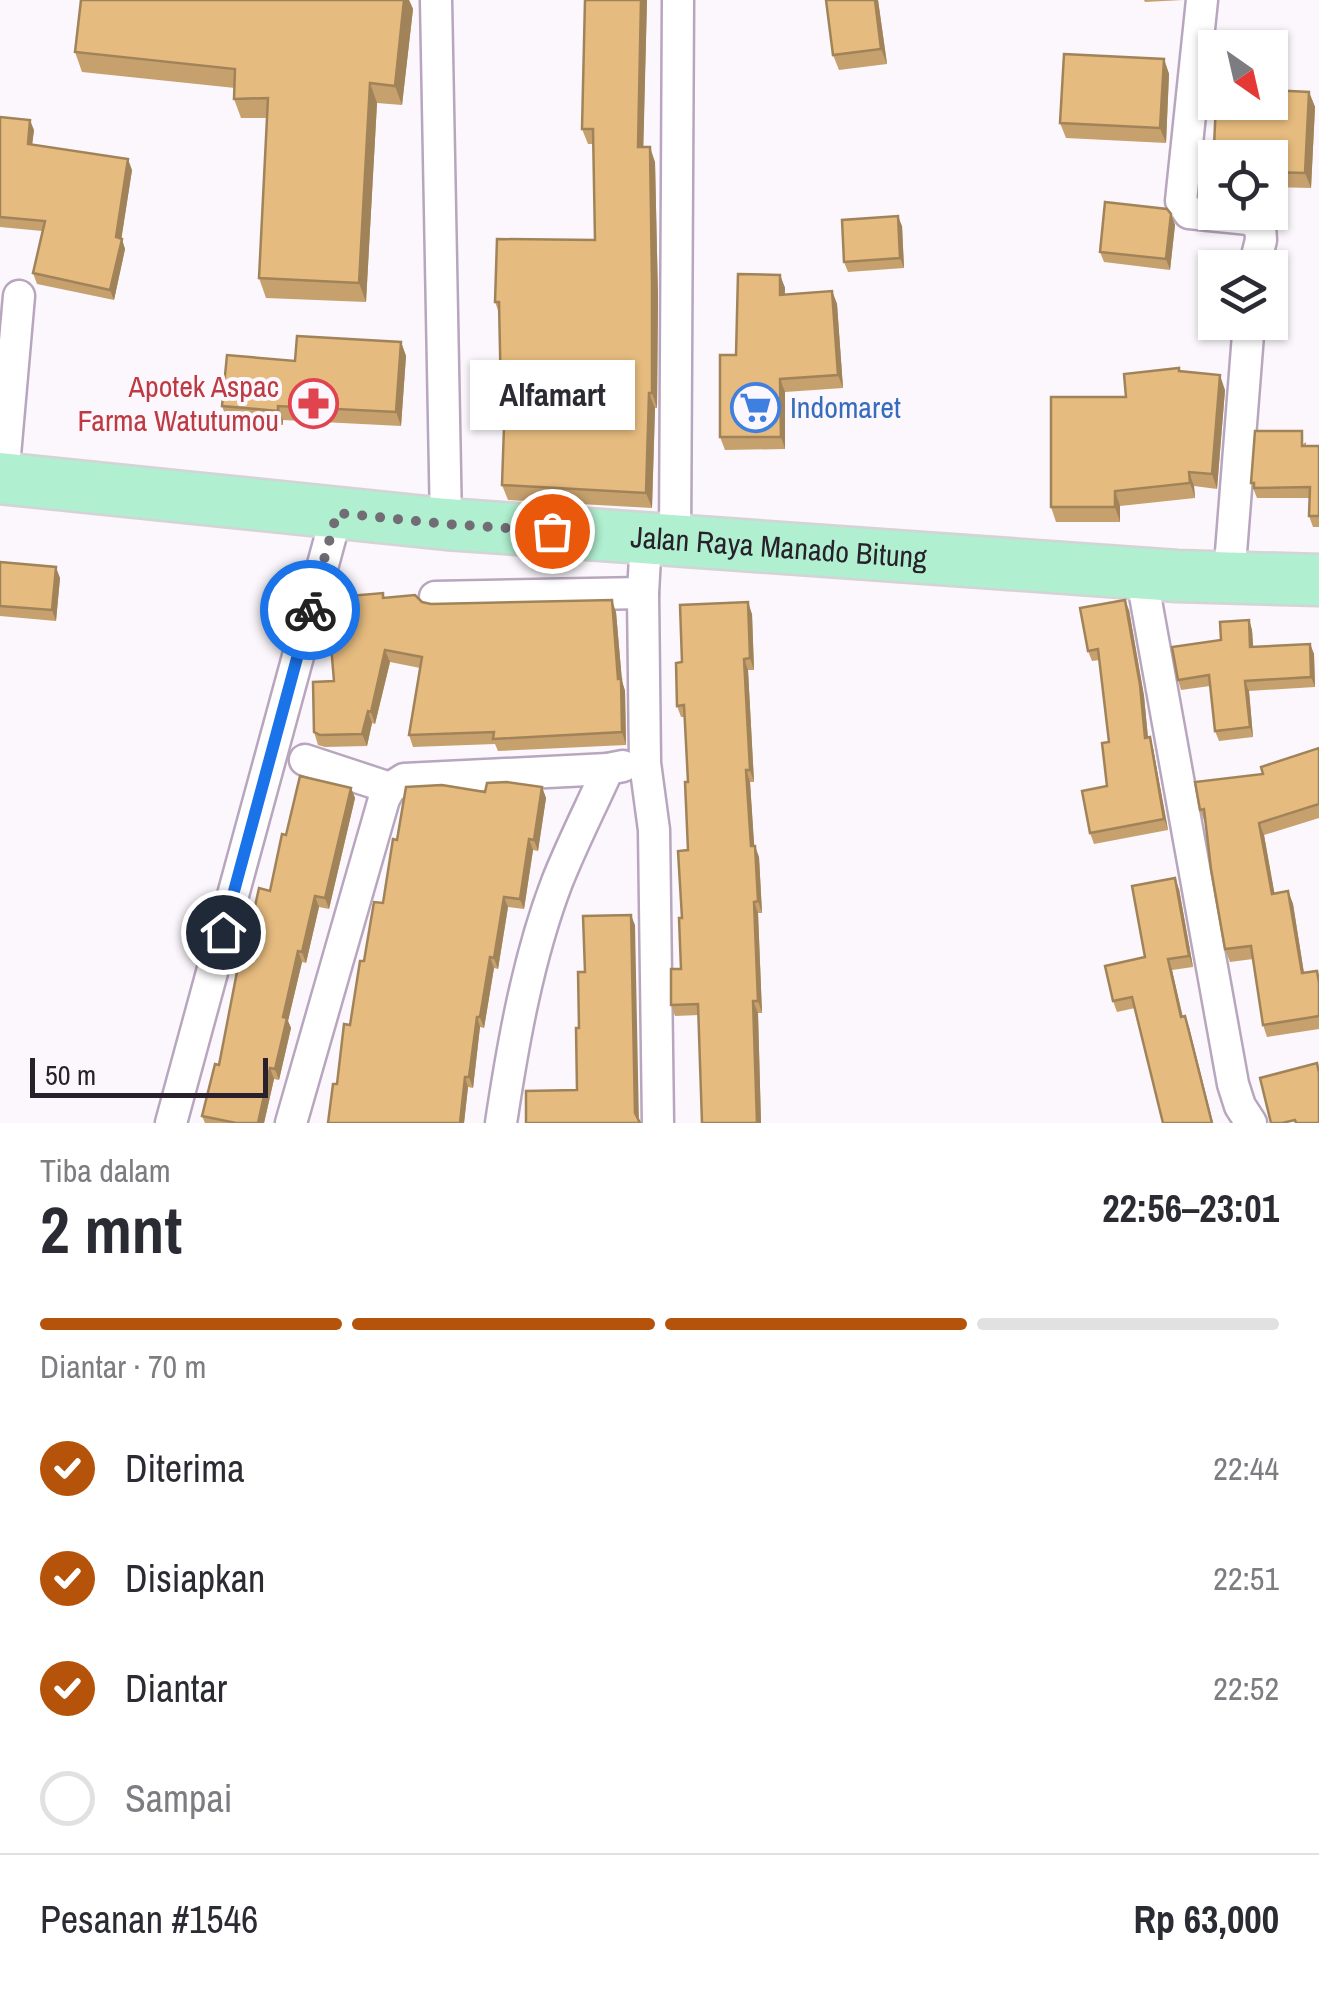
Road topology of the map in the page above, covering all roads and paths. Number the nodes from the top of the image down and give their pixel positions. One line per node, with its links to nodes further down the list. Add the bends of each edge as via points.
1 (436, 0): 9 (street)
2 (678, 0): 10 (street)
3 (1202, 0): 4 (street, via 1181,201 1188,213 1249,219 1260,226)
4 (1258, 250)
5 (19, 296): 7 (street)
6 (1248, 340): 12 (street)
7 (2, 478): 8 (highway, Jalan Raya Manado Bitung)
8 (337, 513): 9 (highway, Jalan Raya Manado Bitung); 20 (street)
9 (446, 524): 10 (highway, Jalan Raya Manado Bitung)
10 (660, 540): 11 (highway, Jalan Raya Manado Bitung); 14 (street)
11 (1141, 573): 12 (highway, Jalan Raya Manado Bitung); 24 (street, via 1233,1084)
12 (1229, 578): 13 (highway, Jalan Raya Manado Bitung)
13 (1319, 580)
14 (643, 593): 15 (street); 17 (street)
15 (435, 596)
16 (305, 760): 19 (street)
17 (646, 762): 18 (street); 23 (street, via 654,830)
18 (608, 769): 19 (street, via 404,779); 22 (street, via 542,929)
19 (390, 788): 21 (street)
20 (171, 1123)
21 (292, 1123)
22 (502, 1123)
23 (658, 1123)
24 (1251, 1123)

